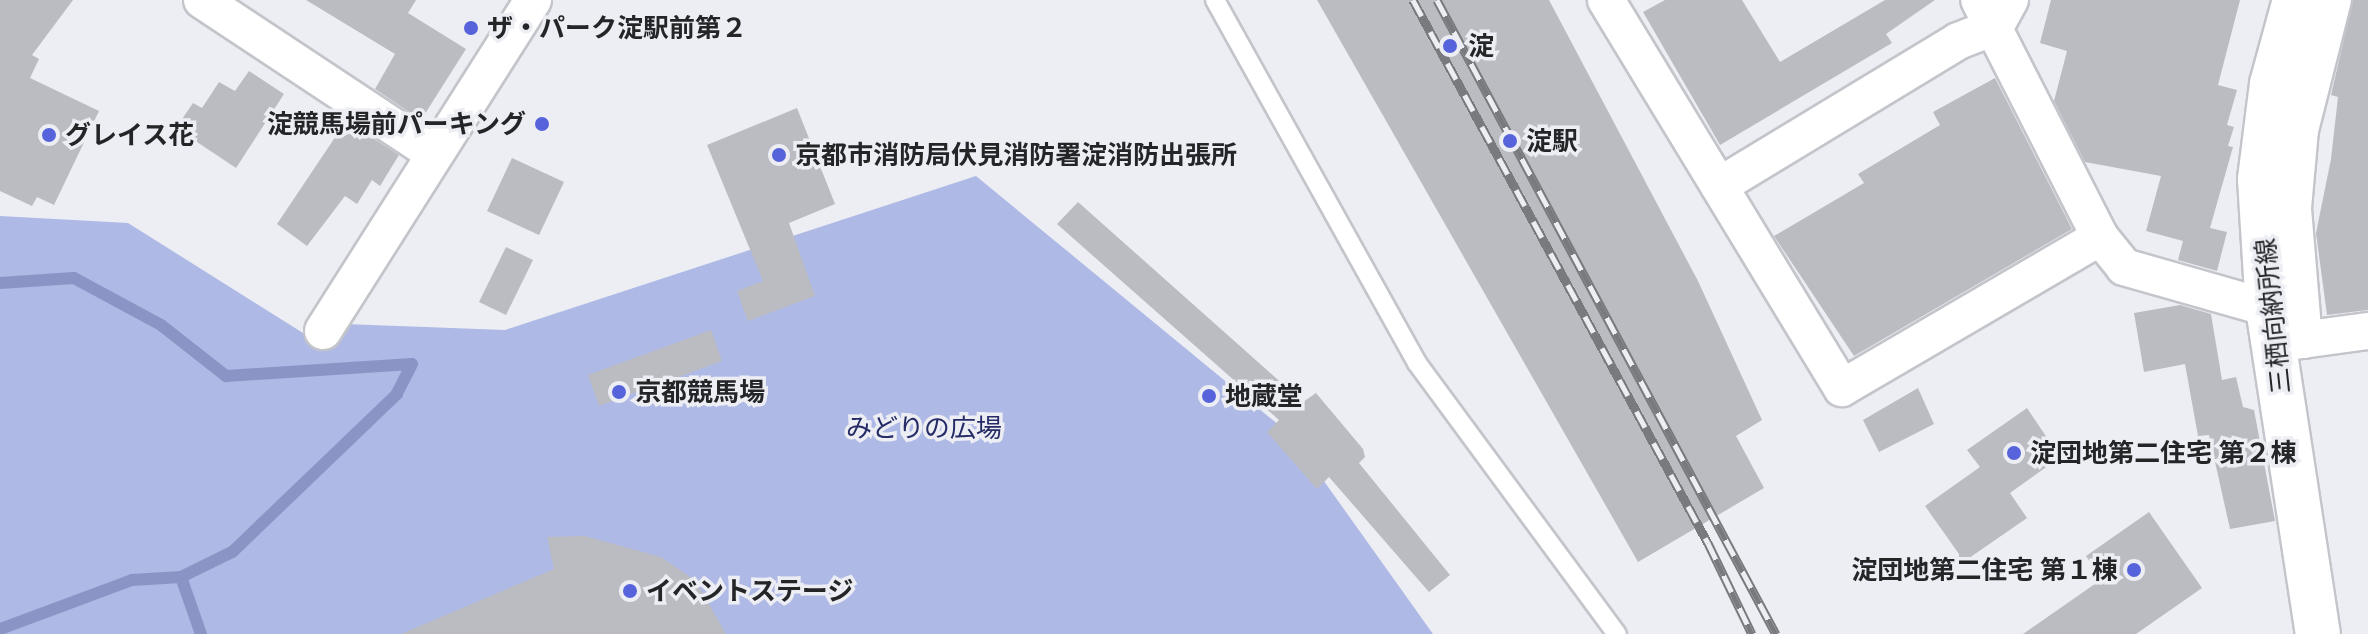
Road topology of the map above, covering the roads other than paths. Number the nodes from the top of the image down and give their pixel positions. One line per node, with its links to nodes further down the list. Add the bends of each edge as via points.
1 (202, 0): 8 (street)
2 (533, 0): 8 (street)
3 (1215, 0): 14 (lane, via 1417,363)
4 (1606, 0): 9 (street)
5 (2295, 0): 12 (main road, 三栖向納所線, via 2272,84 2260,179)
6 (2333, 0): 12 (street, via 2300,130)
7 (1994, 9): 9 (street, via 1958,41); 10 (street)
8 (435, 154): 11 (street)
9 (1719, 186): 10 (street, via 1842,388)
10 (2100, 237): 12 (street, via 2124,267)
11 (323, 331)
12 (2282, 331): 13 (street); 15 (main road, 三栖向納所線)
13 (2368, 331)
14 (1617, 634)
15 (2318, 634)

